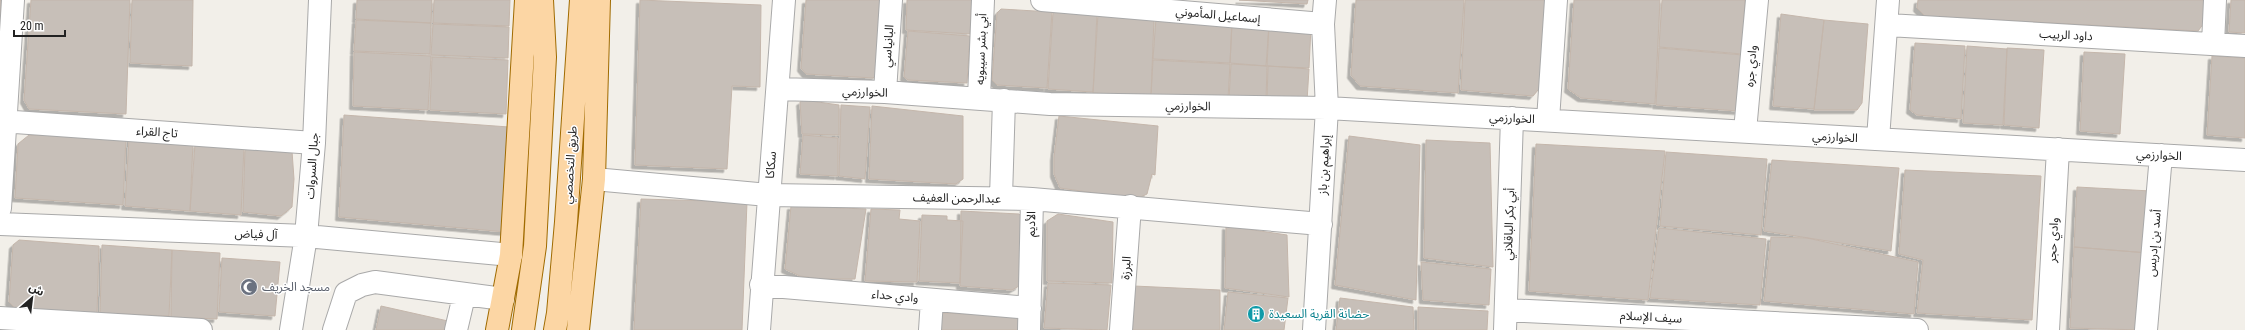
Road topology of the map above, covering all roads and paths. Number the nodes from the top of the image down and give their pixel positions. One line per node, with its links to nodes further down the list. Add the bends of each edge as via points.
1 (13, 0): 28 (street)
2 (320, 0): 31 (street, جبال السروات)
3 (526, 0): 43 (main road)
4 (542, 0): 56 (main road, via 545,57 535,246)
5 (581, 0): 57 (main road, طريق التخصصي, via 566,222)
6 (599, 0): 35 (main road)
7 (784, 0): 21 (street, سكاكا)
8 (891, 0): 22 (street, البانياسي)
9 (983, 0): 23 (street, أبي بشر سيبويه)
10 (1042, 0): 16 (street, إسماعيل المأموني)
11 (1325, 0): 17 (street, إبراهيم بن باز)
12 (1556, 0): 27 (street)
13 (1757, 0): 29 (street, وادي جره)
14 (1888, 0): 18 (street)
15 (2215, 0): 19 (street)
16 (1066, 1): 17 (street, إسماعيل المأموني)
17 (1323, 24): 25 (street, إبراهيم بن باز)
18 (1888, 24): 19 (street, داود الربيب); 30 (street)
19 (2213, 44): 20 (street, داود الربيب)
20 (2245, 46)
21 (778, 89): 22 (street, الخوارزمي); 36 (street, سكاكا)
22 (885, 92): 23 (street, الخوارزمي)
23 (979, 98): 24 (street, الخوارزمي)
24 (1004, 100): 25 (street, الخوارزمي, via 1050,104); 37 (street, الأديم, via 1001,197)
25 (1326, 108): 26 (street, الخوارزمي); 41 (street, إبراهيم بن باز)
26 (1512, 118): 27 (street, الخوارزمي); 50 (street, أبي بكر الباقلاني)
27 (1548, 120): 29 (street, الخوارزمي)
28 (3, 121): 31 (street, تاج القراء); 39 (street)
29 (1745, 131): 30 (street, الخوارزمي)
30 (1878, 139): 32 (street, الخوارزمي)
31 (314, 143): 42 (street, جبال السروات)
32 (2058, 150): 33 (street, الخوارزمي); 65 (street, وادي حجر)
33 (2161, 155): 34 (street, الخوارزمي); 66 (street, أسد بن إدريس)
34 (2245, 160)
35 (594, 179): 36 (street, عبدالرحمن العفيف); 58 (main road)
36 (768, 195): 37 (street, عبدالرحمن العفيف); 44 (street, سكاكا)
37 (1032, 198): 38 (street, عبدالرحمن العفيف); 48 (street, الأديم)
38 (1130, 206): 41 (street, عبدالرحمن العفيف); 62 (street, البرزة)
39 (0, 208)
40 (0, 224): 42 (street, آل فياض)
41 (1321, 224): 63 (street, إبراهيم بن باز)
42 (306, 236): 43 (street, آل فياض); 52 (street, جبال السروات)
43 (511, 255): 46 (main road)
44 (761, 285): 47 (street, وادي حداء); 59 (street, سكاكا)
45 (464, 296): 46 (street); 53 (street, via 375,282 362,285 346,293); 54 (street)
46 (503, 300): 55 (main road)
47 (932, 300): 48 (street, وادي حداء); 60 (street)
48 (1030, 308): 61 (street, الأديم)
49 (0, 318): 51 (street)
50 (1506, 320): 64 (street, سيف الإسلام)
51 (201, 330)
52 (291, 330)
53 (334, 330)
54 (456, 330)
55 (497, 330)
56 (523, 330)
57 (555, 330)
58 (578, 330)
59 (759, 330)
60 (930, 330)
61 (1029, 330)
62 (1121, 330)
63 (1314, 330)
64 (1917, 330)
65 (2048, 330)
66 (2146, 330)

